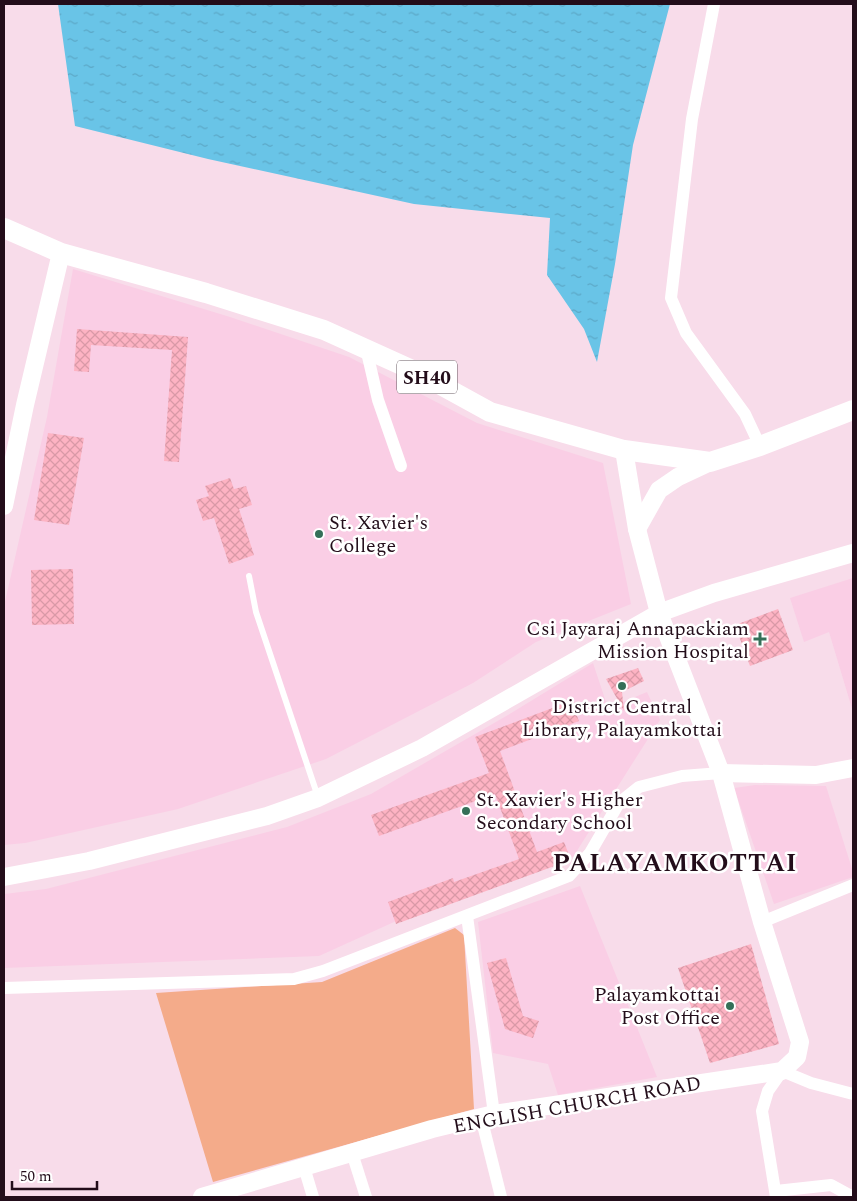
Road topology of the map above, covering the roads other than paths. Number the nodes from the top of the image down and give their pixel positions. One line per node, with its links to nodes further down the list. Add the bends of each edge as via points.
1 (714, 4): 6 (street, via 692,119 671,298 686,333 745,414)
2 (4, 228): 3 (main road, SH40)
3 (61, 253): 4 (main road, SH40, via 206,293 324,330); 10 (street)
4 (366, 348): 7 (main road, SH40, via 490,412); 9 (street, via 378,400)
5 (853, 410): 6 (main road, SH40)
6 (760, 446): 8 (main road, SH40)
7 (624, 450): 8 (main road, SH40); 11 (street)
8 (710, 462): 11 (street, via 659,490)
9 (401, 466)
10 (4, 506)
11 (637, 529): 14 (street)
12 (853, 553): 14 (street)
13 (249, 576): 17 (lane, via 256,612)
14 (659, 613): 16 (street); 17 (street, via 422,748)
15 (853, 768): 16 (street, via 816,775)
16 (721, 773): 20 (street, via 682,776 639,788 618,802 590,853 569,876); 21 (street)
17 (318, 798): 18 (street, via 267,816 89,861)
18 (4, 877)
19 (853, 885): 21 (street)
20 (467, 916): 22 (street, via 323,971 294,978); 25 (street)
21 (762, 922): 23 (street, via 800,1042 797,1057)
22 (4, 988)
23 (782, 1071): 24 (street); 25 (street, ENGLISH CHURCH ROAD); 28 (street, via 768,1091 762,1111)
24 (853, 1094)
25 (488, 1116): 26 (street, ENGLISH CHURCH ROAD); 32 (street)
26 (352, 1153): 27 (street, ENGLISH CHURCH ROAD); 31 (street)
27 (304, 1167): 29 (street, ENGLISH CHURCH ROAD); 30 (street)
28 (776, 1194): 33 (street, via 831,1185)
29 (213, 1196)
30 (313, 1197)
31 (366, 1197)
32 (501, 1197)
33 (853, 1197)

